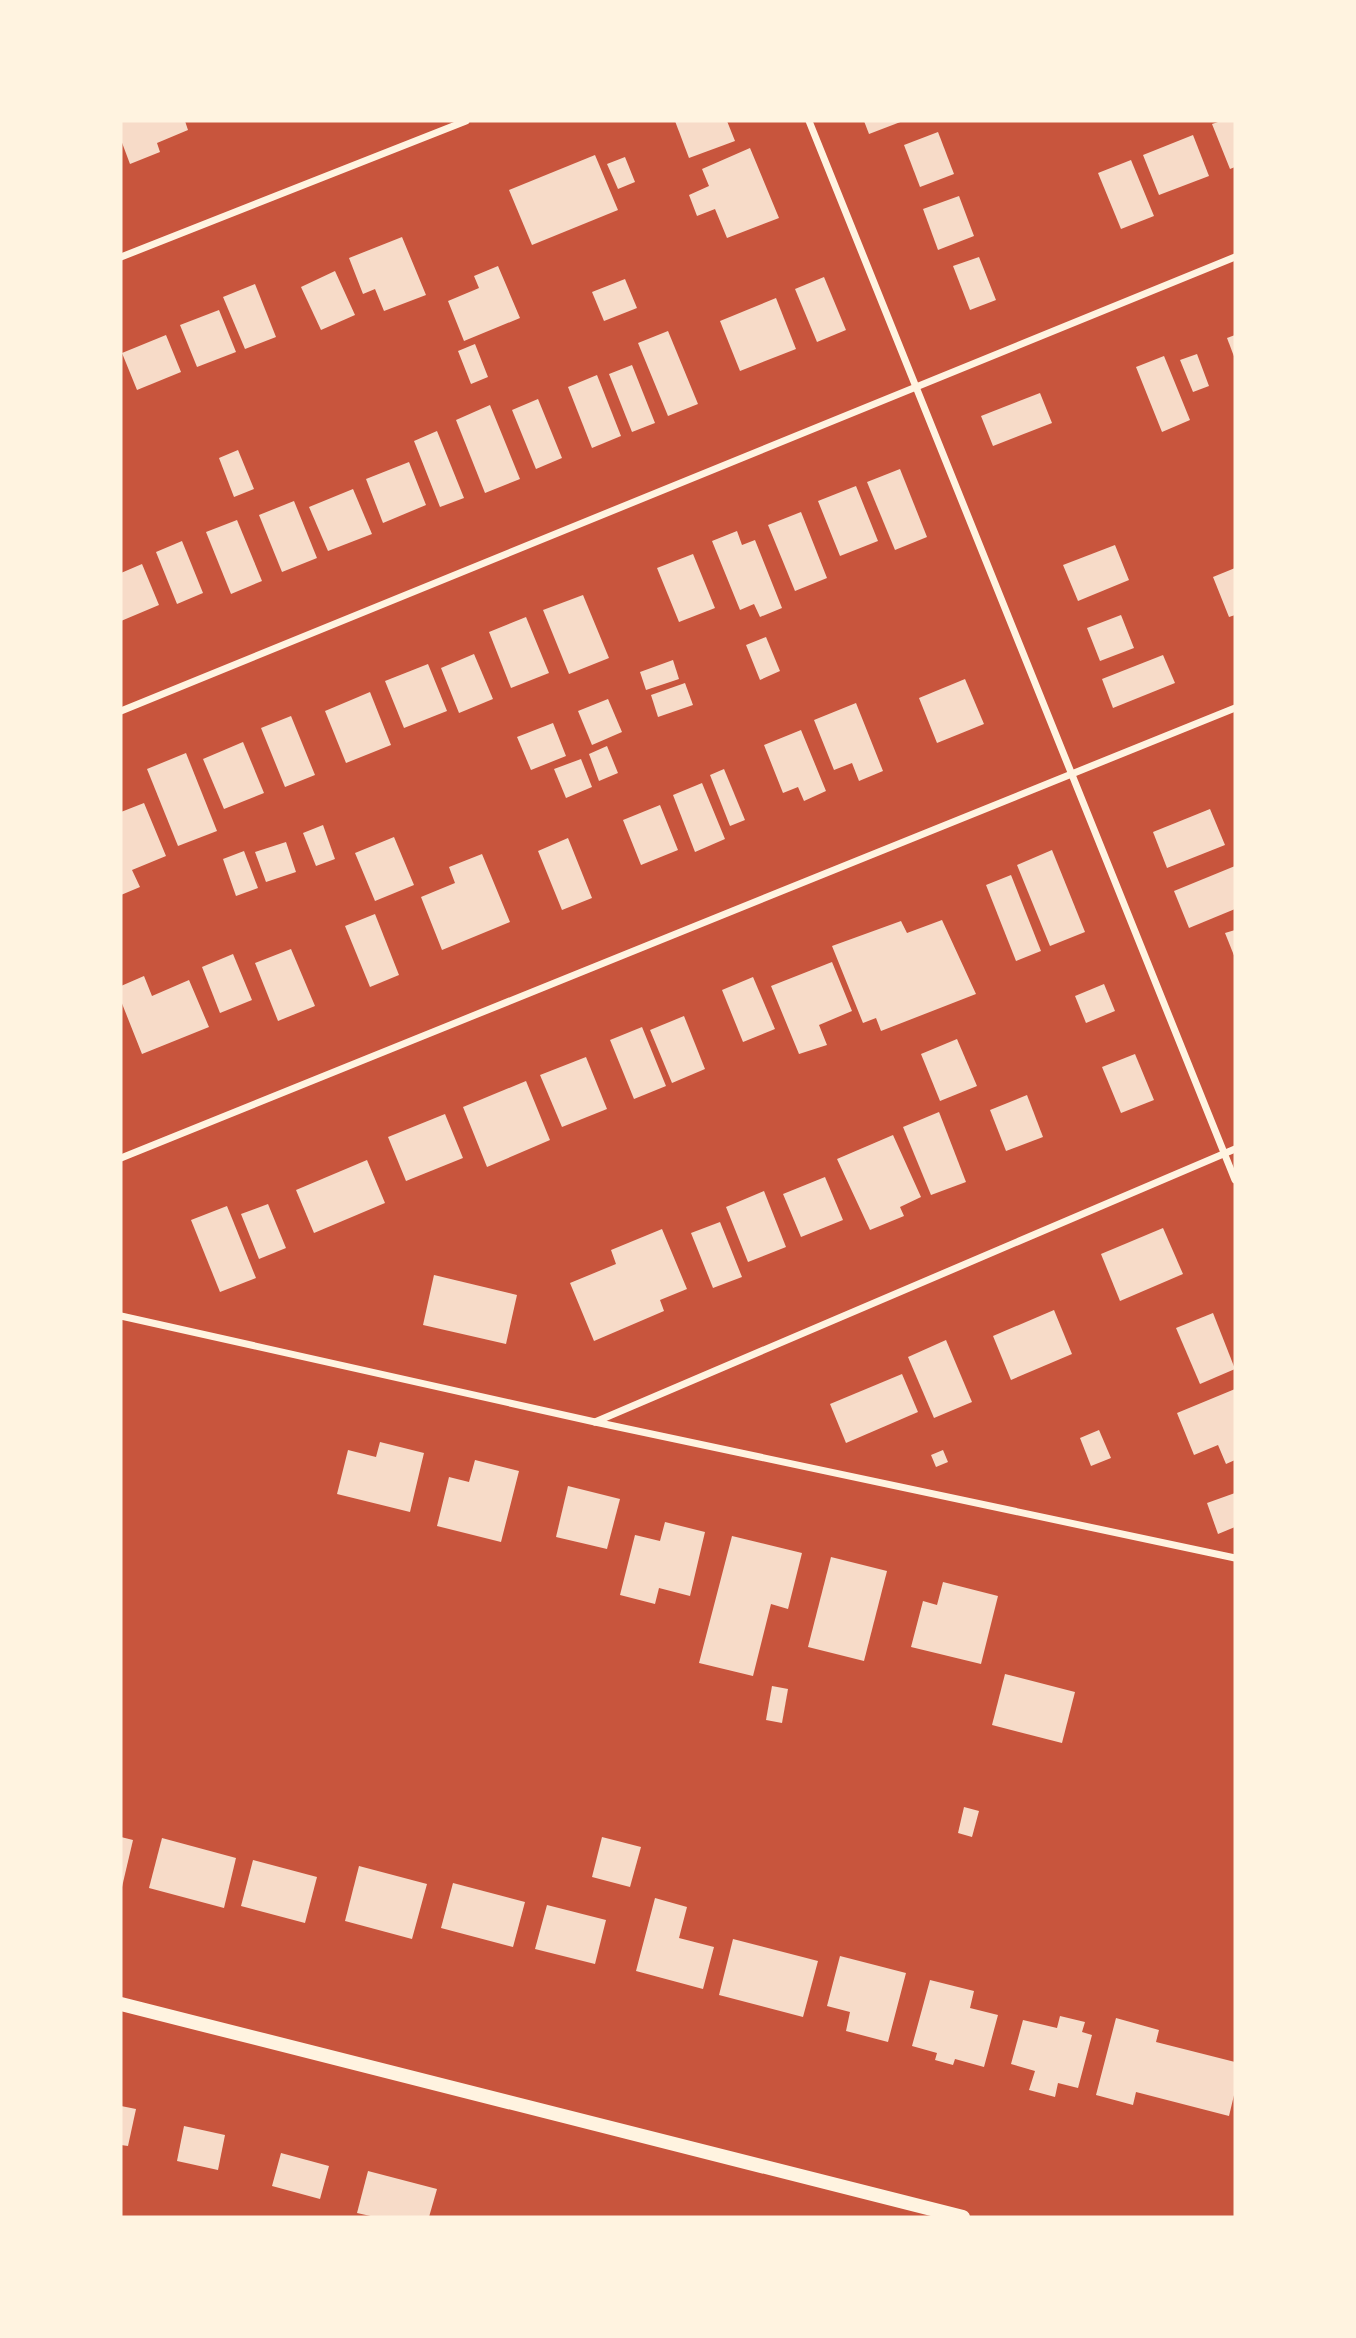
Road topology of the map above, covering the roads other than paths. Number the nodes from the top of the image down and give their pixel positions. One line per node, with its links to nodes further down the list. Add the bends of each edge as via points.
1 (466, 121): 3 (street)
2 (809, 121): 5 (street)
3 (121, 257)
4 (1235, 257): 5 (street)
5 (915, 389): 7 (street); 8 (street)
6 (1235, 708): 8 (street)
7 (121, 710)
8 (1073, 774): 10 (street); 11 (street)
9 (1235, 1149): 10 (street)
10 (1225, 1154): 12 (street); 14 (street)
11 (121, 1158)
12 (1235, 1180)
13 (121, 1316): 14 (street)
14 (595, 1422): 15 (street)
15 (1235, 1558)
16 (121, 2004): 17 (main road)
17 (964, 2217)

